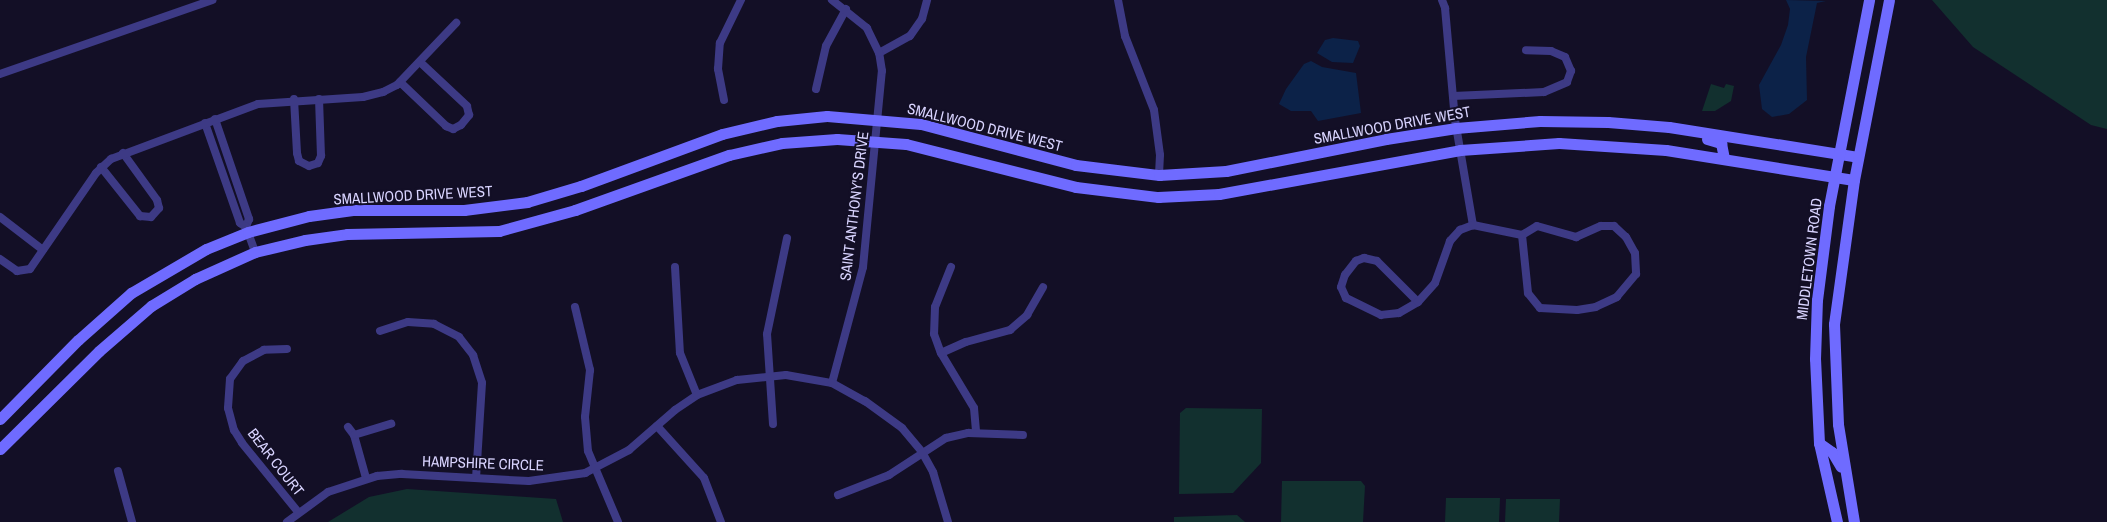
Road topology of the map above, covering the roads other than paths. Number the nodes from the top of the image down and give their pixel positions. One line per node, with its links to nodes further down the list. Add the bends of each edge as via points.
1 (212, 0): 9 (street)
2 (741, 0): 21 (street, via 720,43 718,69)
3 (832, 0): 10 (street, SAINT ANTHONY'S DRIVE)
4 (927, 0): 13 (street, via 922,19 910,36)
5 (1118, 0): 35 (street, via 1127,42 1151,101 1160,155)
6 (1442, 0): 18 (street, via 1446,8)
7 (1869, 0): 31 (street, MIDDLETOWN ROAD)
8 (1889, 0): 32 (street, MIDDLETOWN ROAD)
9 (200, 2): 15 (street)
10 (846, 10): 13 (street, SAINT ANTHONY'S DRIVE, via 867,28); 17 (street, via 826,46)
11 (456, 22): 14 (street)
12 (1526, 50): 18 (street, via 1551,51 1566,57 1571,71 1567,82 1544,92)
13 (879, 53): 22 (street, SAINT ANTHONY'S DRIVE, via 882,78)
14 (420, 62): 16 (street); 16 (street, via 467,106 467,119 457,128 449,128)
15 (0, 74)
16 (400, 82): 20 (street, via 374,95)
17 (816, 89)
18 (1453, 96): 26 (street)
19 (294, 99): 20 (street); 20 (street, via 297,154 299,161 309,166 318,163 321,156); 23 (street, via 258,104)
20 (319, 99)
21 (724, 100)
22 (879, 118): 27 (street, SAINT ANTHONY'S DRIVE); 35 (street, SMALLWOOD DRIVE WEST, via 953,132 1076,165); 40 (street, SMALLWOOD DRIVE WEST, via 812,118 737,129 527,202 464,210 353,210)
23 (215, 119): 24 (street); 40 (street, via 249,219)
24 (205, 123): 30 (street); 40 (street, via 240,223)
25 (1642, 124): 26 (street, SMALLWOOD DRIVE WEST, via 1540,121); 28 (street); 31 (street, SMALLWOOD DRIVE WEST); 33 (street, via 1656,131 1717,140 1724,146)
26 (1456, 128): 29 (street); 35 (street, SMALLWOOD DRIVE WEST, via 1226,171)
27 (877, 140): 29 (street, via 957,155 1076,187 1158,197 1227,192); 44 (street, via 837,139 755,148 575,210 499,231 347,234); 55 (street, SAINT ANTHONY'S DRIVE, via 863,267)
28 (1638, 146): 29 (street, via 1560,142); 33 (street)
29 (1460, 150): 39 (street)
30 (123, 153): 34 (street); 34 (street, via 157,200 159,208 151,217 140,216)
31 (1839, 154): 32 (street, SMALLWOOD DRIVE WEST); 36 (street, MIDDLETOWN ROAD)
32 (1858, 157): 37 (street, MIDDLETOWN ROAD)
33 (1724, 159): 36 (street)
34 (101, 167): 43 (street)
35 (1159, 175)
36 (1835, 177): 37 (street); 65 (street, MIDDLETOWN ROAD, via 1817,300 1815,359)
37 (1854, 180): 70 (street, MIDDLETOWN ROAD, via 1834,324 1834,375)
38 (0, 217): 43 (street)
39 (1473, 225): 41 (street); 49 (street, via 1453,236 1437,279)
40 (247, 230): 44 (street); 57 (street, SMALLWOOD DRIVE WEST, via 206,249 131,293 78,340)
41 (1522, 235): 41 (street, via 1536,226 1569,236 1606,225 1617,228 1634,253 1636,274 1617,297 1596,307 1540,308 1528,293)
42 (787, 238): 54 (street, via 769,320)
43 (43, 250): 45 (street, via 27,271 17,271)
44 (255, 252): 66 (street, via 194,279 151,306 99,351)
45 (0, 259)
46 (675, 267): 56 (street, via 680,353)
47 (951, 267): 53 (street, via 934,316 935,338)
48 (1043, 287): 53 (street, via 1027,314 1010,330 966,342)
49 (1418, 302): 49 (street, via 1373,259 1356,261 1341,287 1346,298 1381,315 1399,313)
50 (574, 307): 68 (street, via 589,363 585,428)
51 (380, 331): 72 (street, via 408,322 434,324 459,337 473,354 482,384)
52 (287, 349): 74 (street, BEAR COURT, via 264,350 243,361 230,380 228,408 234,430 242,443)
53 (942, 353): 62 (street, via 972,403)
54 (769, 375): 55 (street, HAMPSHIRE CIRCLE, via 798,376); 56 (street, HAMPSHIRE CIRCLE, via 737,380); 59 (street)
55 (832, 383): 67 (street, HAMPSHIRE CIRCLE, via 881,411 902,428)
56 (698, 395): 60 (street, HAMPSHIRE CIRCLE)
57 (0, 419)
58 (391, 424): 63 (street)
59 (773, 424)
60 (657, 426): 68 (street, HAMPSHIRE CIRCLE, via 629,450); 78 (street, via 704,478)
61 (348, 427): 63 (street)
62 (976, 433): 64 (street); 67 (street, via 946,438)
63 (354, 435): 71 (street)
64 (1023, 436)
65 (1819, 443): 70 (street, via 1832,452); 80 (street, MIDDLETOWN ROAD)
66 (0, 449)
67 (922, 452): 73 (street, via 889,474); 79 (street, HAMPSHIRE CIRCLE, via 937,483)
68 (595, 469): 72 (street, HAMPSHIRE CIRCLE, via 548,480); 77 (street)
69 (118, 471): 75 (street)
70 (1845, 474): 81 (street, MIDDLETOWN ROAD)
71 (366, 478): 72 (street, HAMPSHIRE CIRCLE, via 402,474); 74 (street, HAMPSHIRE CIRCLE, via 328,492)
72 (476, 478)
73 (838, 495)
74 (298, 512): 76 (street, HAMPSHIRE CIRCLE)
75 (132, 522)
76 (287, 522)
77 (618, 522)
78 (721, 522)
79 (948, 522)
80 (1837, 522)
81 (1854, 522)

